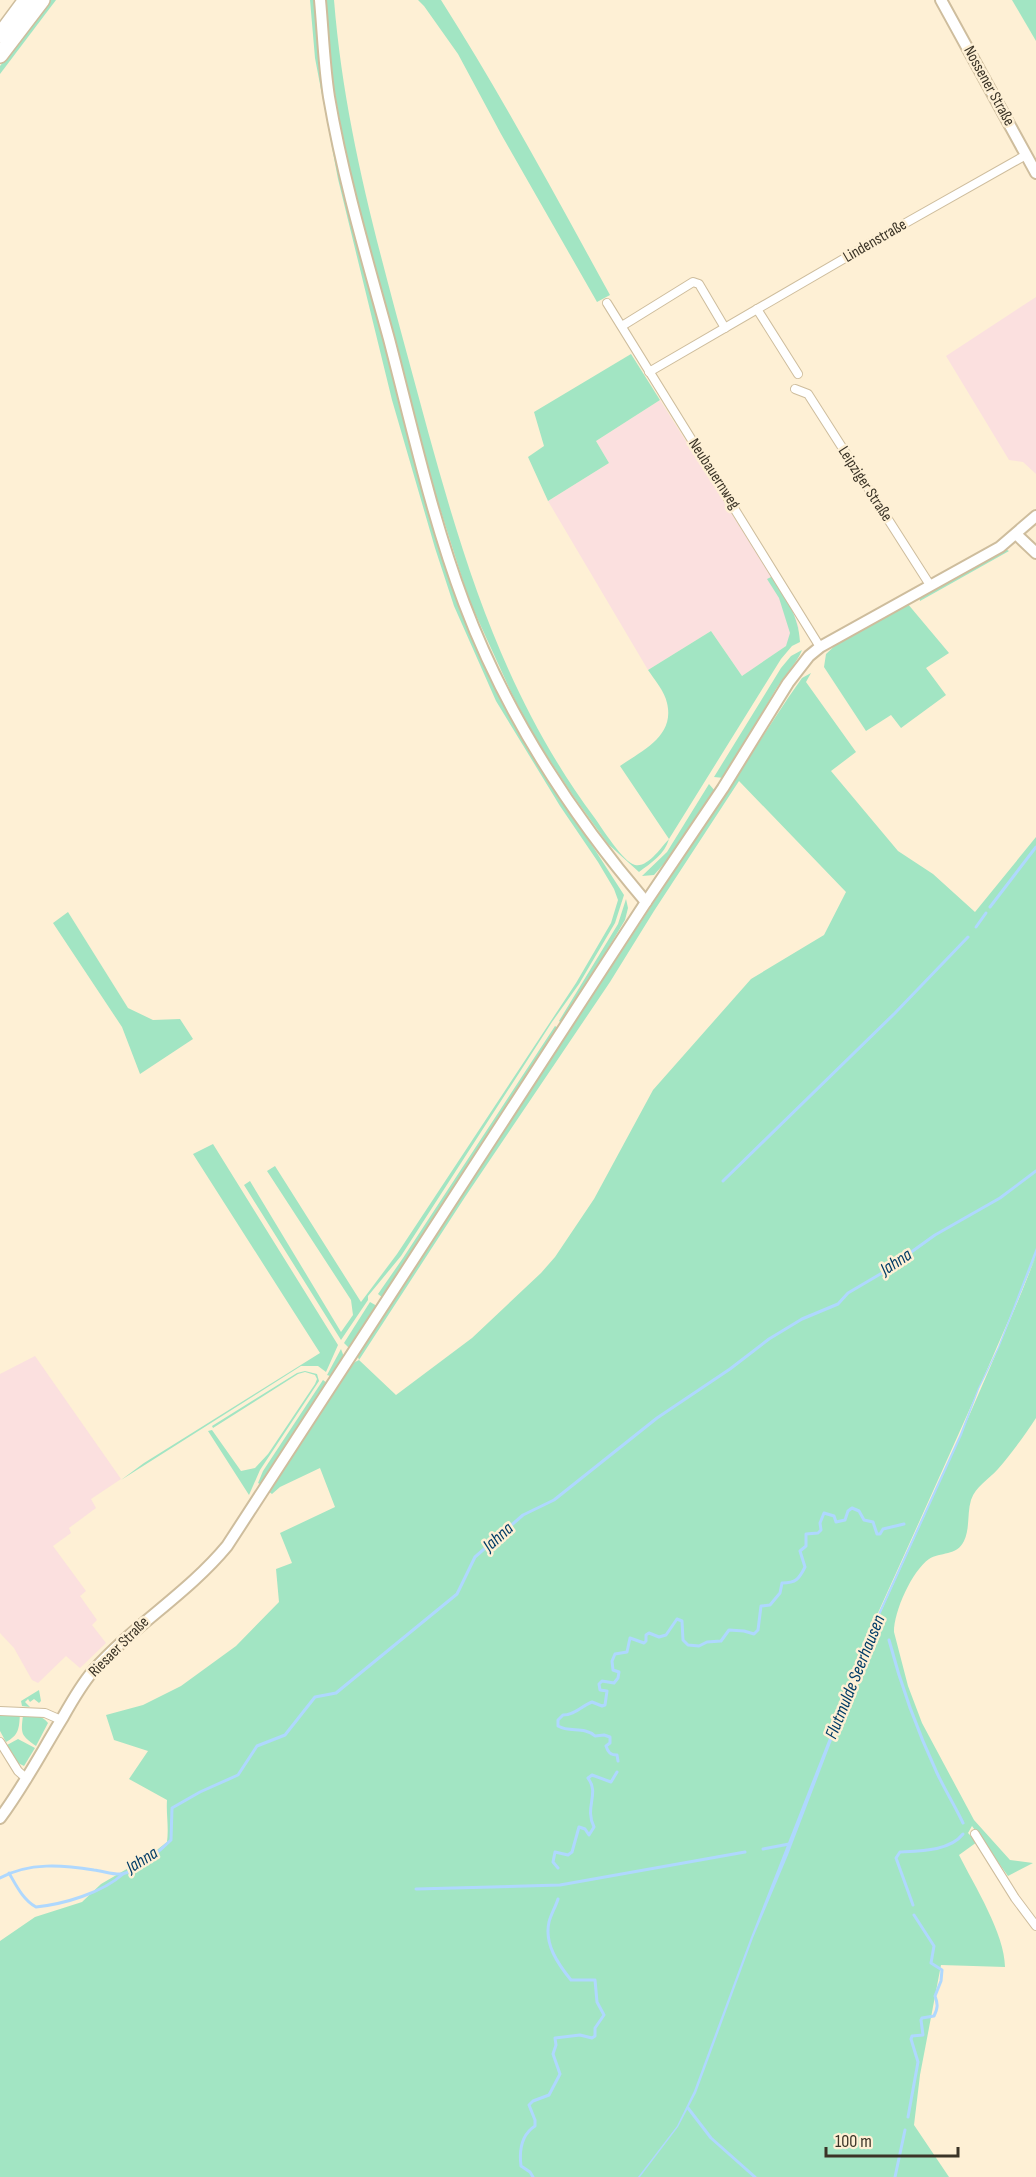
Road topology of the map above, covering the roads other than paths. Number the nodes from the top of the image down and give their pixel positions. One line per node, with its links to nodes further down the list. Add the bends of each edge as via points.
1 (26, 0): 5 (highway)
2 (42, 0): 6 (highway)
3 (320, 0): 21 (main road, via 329,97 345,177 463,600 500,685 530,740 608,855)
4 (941, 0): 7 (main road, Nossener Straße)
5 (0, 35)
6 (0, 55)
7 (1026, 155): 8 (main road, Nossener Straße); 10 (street, Lindenstraße)
8 (1036, 173)
9 (607, 303): 11 (street, Neubauernweg)
10 (758, 309): 12 (street, Lindenstraße); 14 (street)
11 (622, 326): 12 (street, via 693,282 699,284); 13 (street, Neubauernweg)
12 (725, 328): 13 (street, Lindenstraße)
13 (649, 372): 20 (street, Neubauernweg)
14 (798, 374)
15 (795, 389): 19 (street, Leipziger Straße, via 808,393)
16 (1036, 516): 17 (main road)
17 (1016, 534): 18 (main road); 19 (main road)
18 (1036, 553)
19 (930, 585): 20 (main road)
20 (819, 646): 21 (main road, Riesaer Straße, via 798,669)
21 (646, 902): 23 (main road, Riesaer Straße, via 227,1546 113,1650 92,1672)
22 (0, 1711): 23 (street, via 45,1713)
23 (60, 1720): 25 (main road, Riesaer Straße)
24 (0, 1742): 25 (street)
25 (27, 1779): 26 (main road, Riesaer Straße)
26 (0, 1818)
27 (975, 1834): 28 (street)
28 (1036, 1926)

